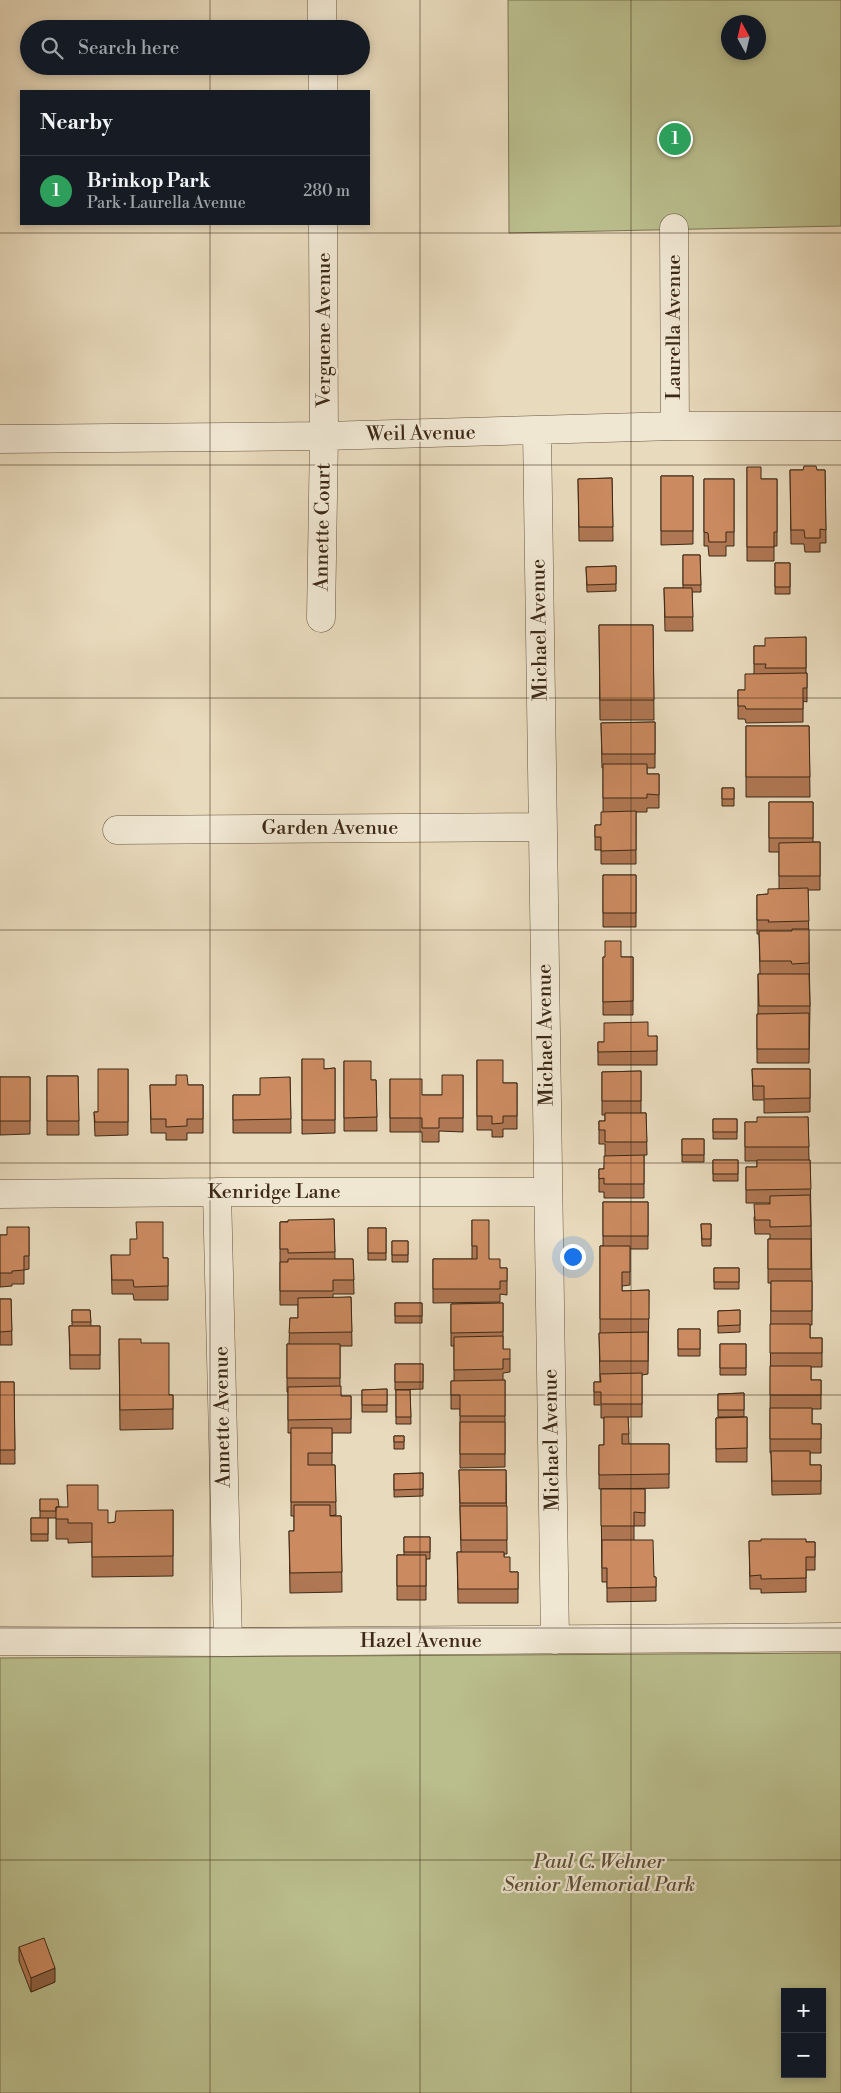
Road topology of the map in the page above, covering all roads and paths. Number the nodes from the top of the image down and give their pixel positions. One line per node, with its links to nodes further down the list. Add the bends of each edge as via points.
1 (322, 0): 2 (street)
2 (322, 20)
3 (323, 75): 4 (street)
4 (323, 90)
5 (323, 225): 10 (street, Verguene Avenue)
6 (674, 228): 7 (street, Laurella Avenue)
7 (675, 426): 8 (street, Weil Avenue); 9 (street, Weil Avenue)
8 (841, 426)
9 (537, 431): 10 (street, Weil Avenue); 13 (street, Michael Avenue)
10 (324, 436): 11 (street, Weil Avenue); 12 (street, Annette Court)
11 (0, 439)
12 (321, 618)
13 (543, 827): 14 (street, Garden Avenue); 16 (street, Michael Avenue)
14 (117, 830)
15 (217, 1192): 16 (street, Kenridge Lane); 17 (street, Kenridge Lane); 21 (street, Annette Avenue)
16 (548, 1192): 19 (street, Michael Avenue)
17 (0, 1194)
18 (841, 1637): 19 (street, Hazel Avenue)
19 (555, 1640): 21 (street, Hazel Avenue)
20 (0, 1641): 21 (street, Hazel Avenue)
21 (228, 1642)

